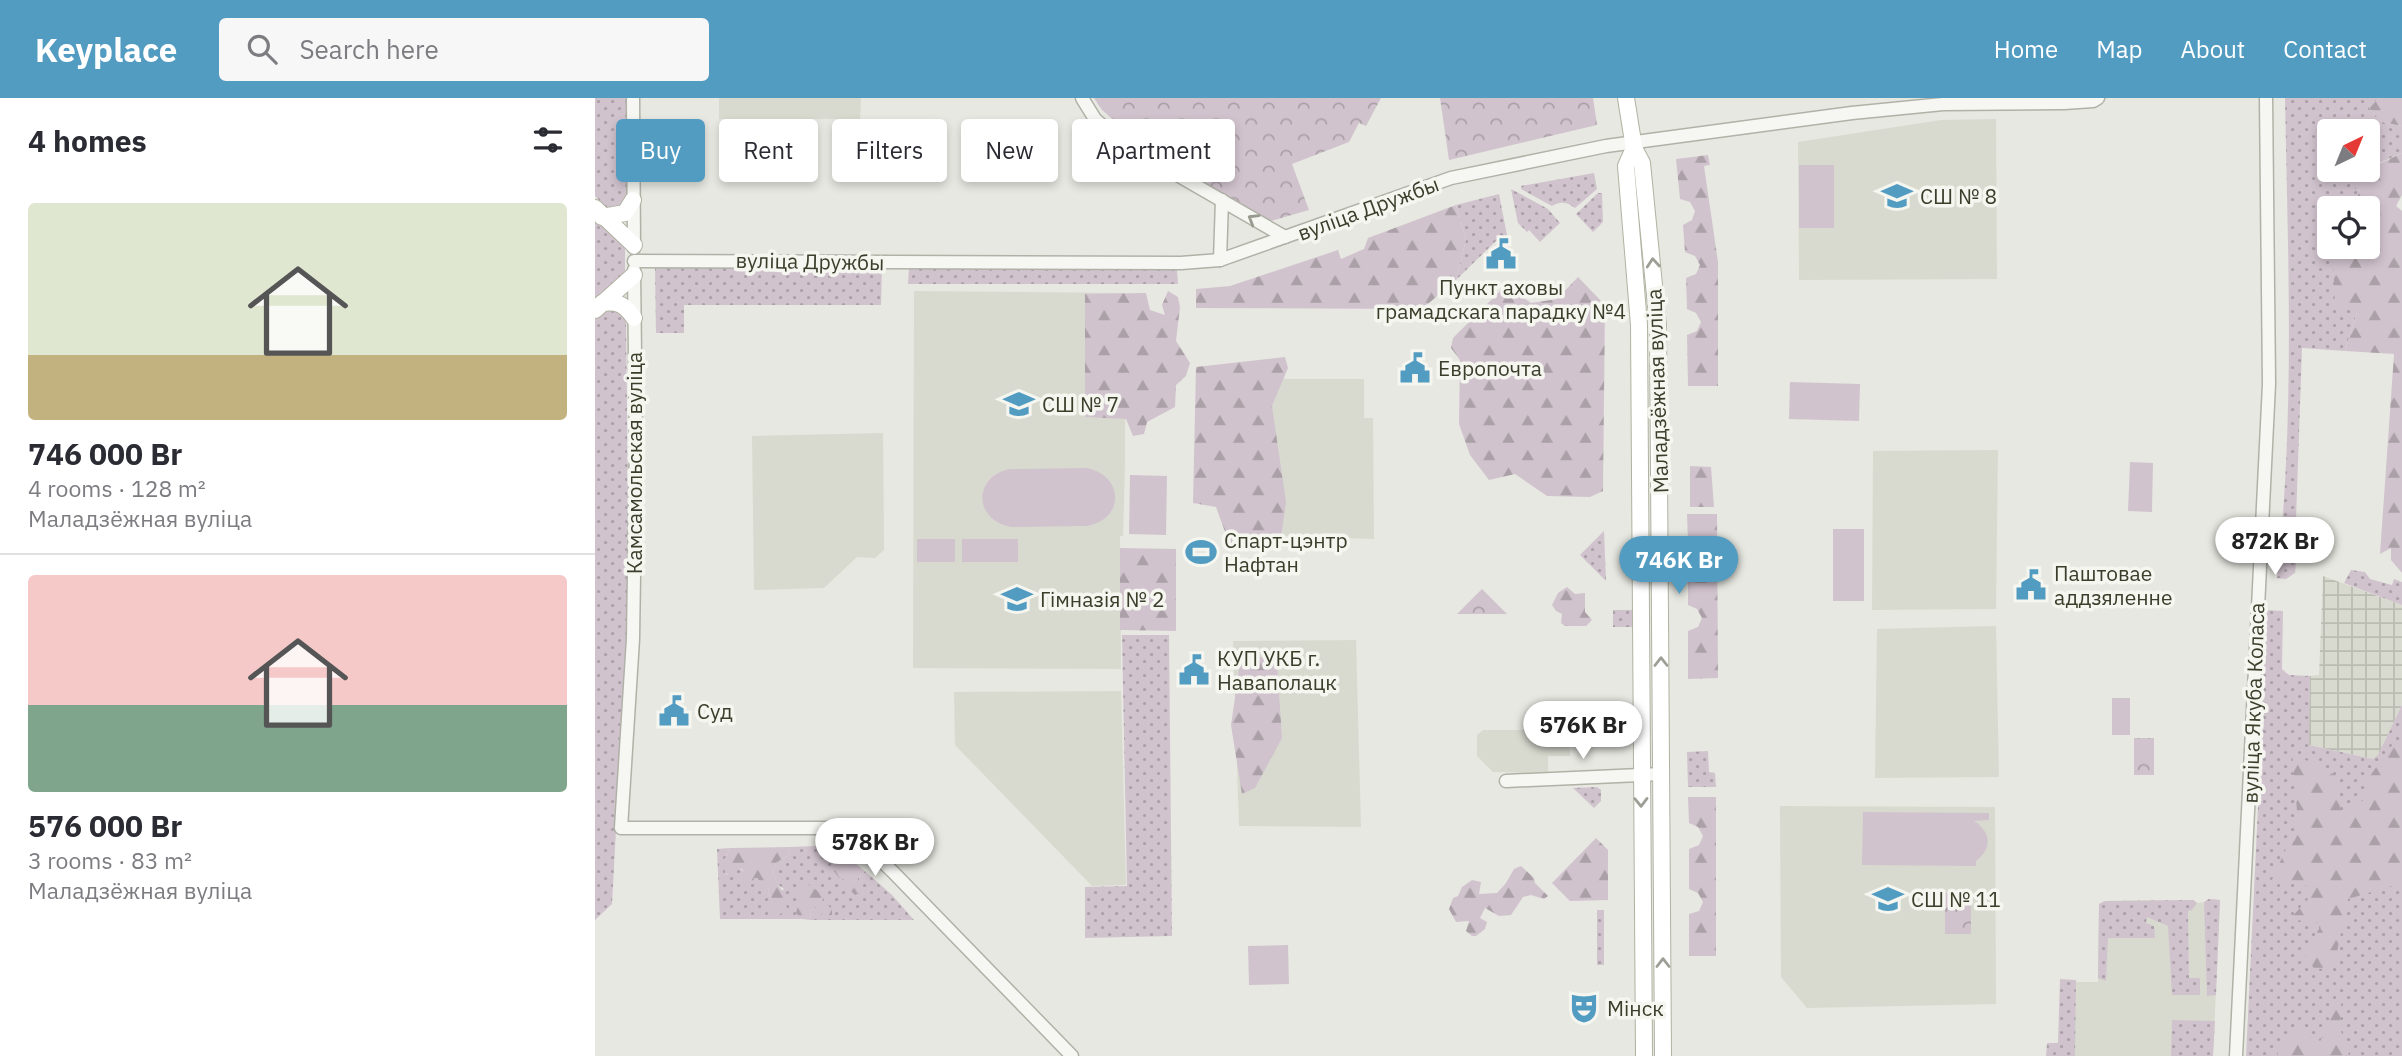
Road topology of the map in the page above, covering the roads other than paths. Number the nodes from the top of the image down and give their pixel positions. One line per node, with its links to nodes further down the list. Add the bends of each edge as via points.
1 (633, 98): 7 (street, Камсамольская вуліца)
2 (1081, 98): 8 (street, via 1095,119 1122,144)
3 (1626, 98): 6 (main road, Маладзёжная вуліца)
4 (2098, 98): 6 (street, вуліца Дружбы, via 1851,113)
5 (2266, 98): 21 (street, вуліца Якуба Коласа, via 2269,384)
6 (1633, 146): 10 (street, вуліца Дружбы, via 1593,149 1451,178); 15 (main road, Маладзёжная вуліца, one-way to 6, via 1658,326 1642,163); 16 (main road, Маладзёжная вуліца, via 1626,166 1639,325)
7 (633, 200): 9 (main road, via 625,213); 12 (street, Камсамольская вуліца)
8 (1222, 200): 10 (street, one-way to 8); 11 (street)
9 (599, 213): 12 (main road)
10 (1285, 237): 11 (street, вуліца Дружбы)
11 (1220, 260): 12 (street, вуліца Дружбы)
12 (634, 261): 13 (main road); 14 (street, Камсамольская вуліца)
13 (599, 307): 14 (main road, via 614,302 626,306)
14 (634, 318): 18 (street, Камсамольская вуліца, via 633,639 621,828 829,828 850,835 893,872)
15 (1662, 774): 16 (street); 20 (main road, Маладзёжная вуліца, one-way to 15)
16 (1641, 775): 17 (street); 19 (main road, Маладзёжная вуліца, one-way to 19)
17 (1506, 781)
18 (1072, 1056)
19 (1644, 1056)
20 (1663, 1056)
21 (2236, 1056)

